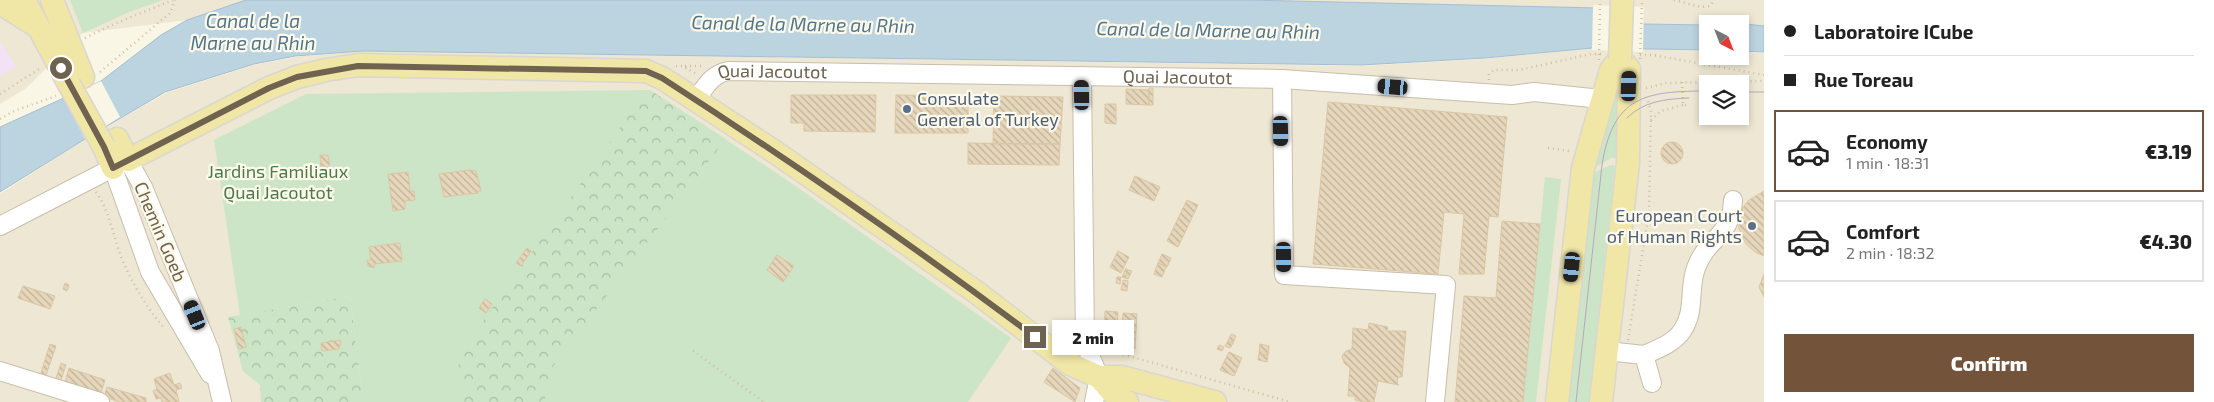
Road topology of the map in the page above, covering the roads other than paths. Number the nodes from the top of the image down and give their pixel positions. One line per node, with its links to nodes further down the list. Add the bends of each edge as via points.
1 (24, 0): 5 (main road)
2 (52, 0): 9 (main road, via 70,46)
3 (1622, 0): 6 (main road, bridge)
4 (0, 3): 5 (main road)
5 (37, 26): 9 (main road)
6 (1620, 59): 10 (main road, via 1611,70); 15 (main road, via 1630,69 1630,138)
7 (1082, 76): 8 (street, Quai Jacoutot); 11 (street, Quai Jacoutot, via 728,71 713,77); 18 (street, via 1085,343)
8 (1282, 80): 10 (street, Quai Jacoutot, via 1512,95 1534,92); 25 (street, via 1284,275 1446,285)
9 (78, 83): 12 (main road, bridge)
10 (1601, 99): 26 (main road, via 1583,168)
11 (696, 100): 12 (main road, Quai Jacoutot, via 646,71 358,66 326,70 290,80); 18 (main road, via 976,292 1070,364)
12 (120, 164): 14 (street, Quai Jacoutot); 20 (street, Chemin Goeb, via 150,272); 20 (street, Chemin Goeb, via 142,187 210,351)
13 (1734, 200): 16 (street, via 1733,215 1726,231 1709,245 1696,268 1690,316 1682,332 1666,346)
14 (0, 226)
15 (1616, 352): 16 (street); 27 (main road)
16 (1644, 356): 19 (street)
17 (0, 371): 22 (street)
18 (1099, 377): 21 (main road, via 1122,377); 23 (street); 24 (main road, via 1114,394)
19 (1652, 383)
20 (220, 396)
21 (1202, 400)
22 (100, 402)
23 (1094, 402)
24 (1127, 402)
25 (1436, 402)
26 (1557, 402)
27 (1601, 402)

